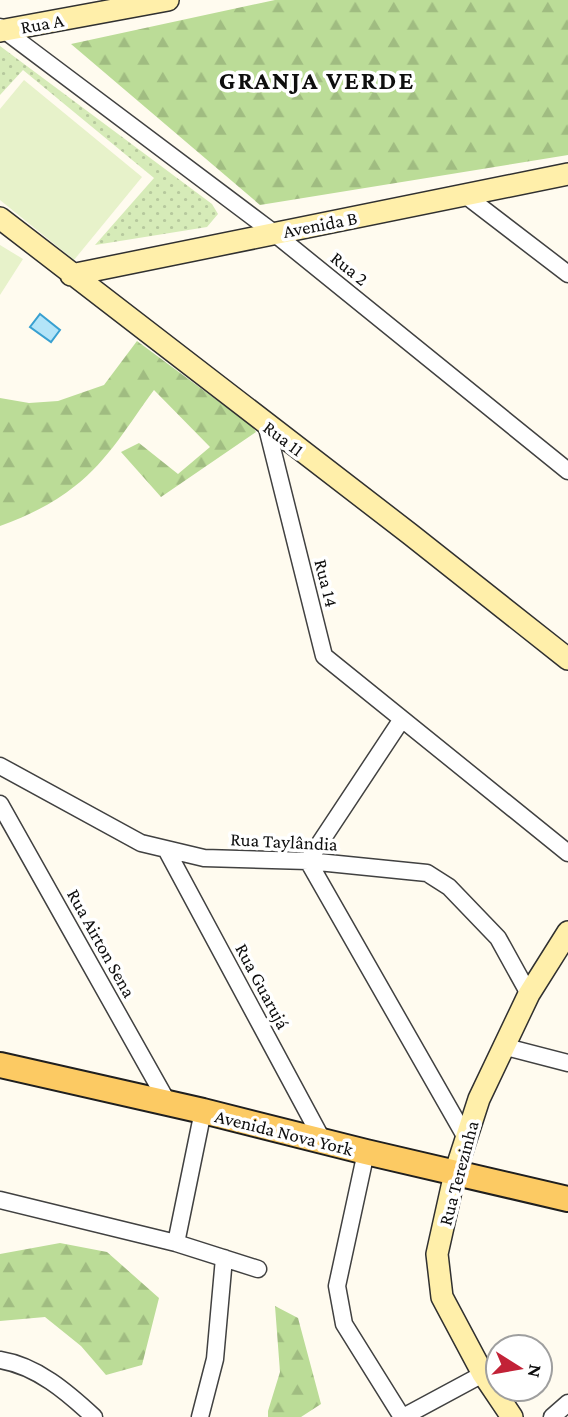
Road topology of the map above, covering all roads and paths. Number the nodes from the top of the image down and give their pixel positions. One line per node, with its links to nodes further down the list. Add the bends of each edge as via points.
1 (168, 0): 2 (street, Rua A)
2 (1, 29): 6 (street, Rua 2)
3 (568, 174): 4 (street, Avenida B)
4 (465, 195): 6 (street, Avenida B); 7 (street)
5 (0, 218): 8 (street, Rua 11)
6 (274, 233): 8 (street, Avenida B); 10 (street, Rua 2)
7 (568, 274)
8 (71, 275): 9 (street, Rua 11)
9 (266, 424): 11 (street, Rua 11); 12 (street, Rua 14, via 324,656)
10 (568, 471)
11 (568, 659)
12 (402, 719): 16 (street, Rua 14); 17 (street)
13 (0, 765): 15 (street, Rua Taylândia, via 141,843)
14 (0, 804): 23 (street, Rua Airton Sena)
15 (167, 851): 17 (street, Rua Taylândia, via 204,858); 26 (street, Rua Guarujá)
16 (568, 853)
17 (308, 861): 19 (street, Rua Taylândia, via 427,873 449,887 498,938); 25 (street)
18 (568, 932): 19 (street, Rua Terezinha)
19 (529, 993): 20 (street, Rua Terezinha)
20 (502, 1046): 21 (street); 25 (street, Rua Terezinha)
21 (568, 1063)
22 (1, 1064): 23 (main road, Avenida Nova York)
23 (168, 1103): 24 (main road, Avenida Nova York)
24 (204, 1111): 26 (main road, Avenida Nova York); 31 (street)
25 (465, 1136): 28 (street, Rua Terezinha)
26 (323, 1141): 27 (main road, Avenida Nova York)
27 (366, 1152): 28 (main road, Avenida Nova York); 39 (street, via 337,1286 344,1324)
28 (455, 1173): 29 (main road, Avenida Nova York); 35 (street, Rua Terezinha, via 437,1254 442,1297)
29 (568, 1199)
30 (0, 1200): 31 (street)
31 (176, 1243): 32 (street)
32 (224, 1258): 33 (street); 38 (street, via 215,1359)
33 (258, 1269)
34 (0, 1360): 37 (street, via 37,1372)
35 (483, 1374): 39 (street); 40 (street, Rua Terezinha)
36 (568, 1403): 41 (street)
37 (94, 1417)
38 (200, 1417)
39 (403, 1417)
40 (512, 1417)
41 (552, 1417)

